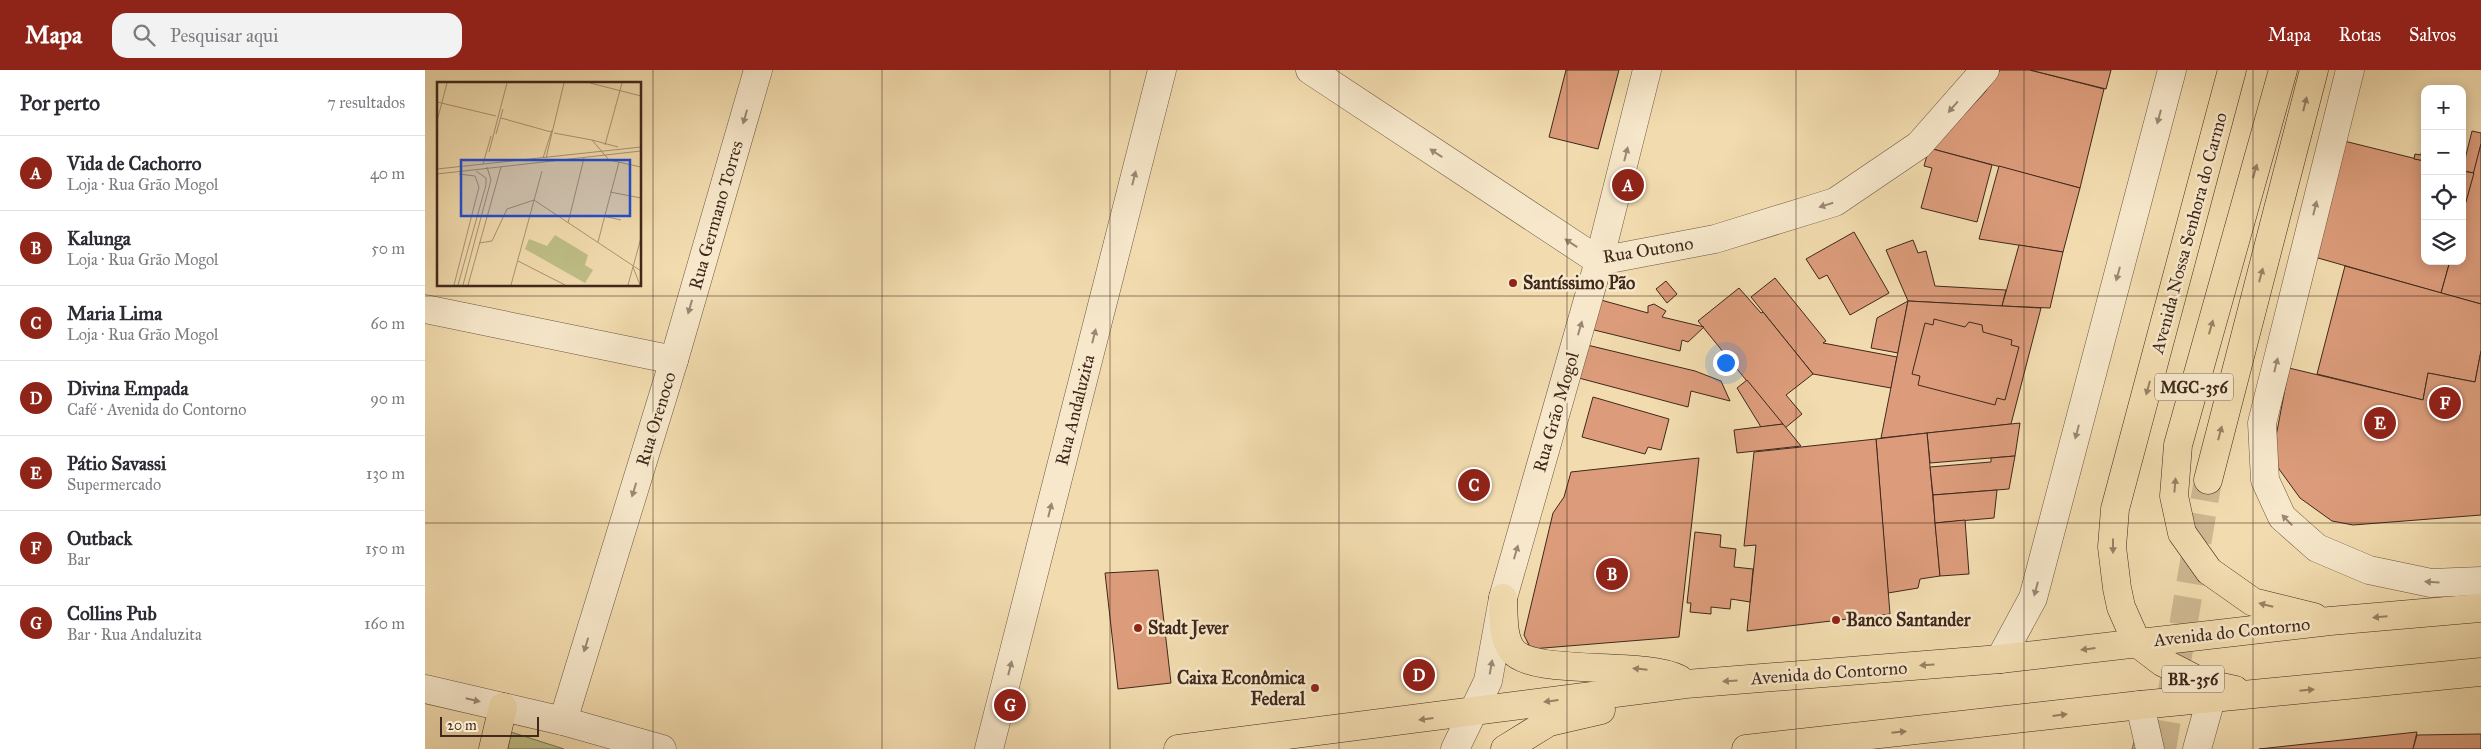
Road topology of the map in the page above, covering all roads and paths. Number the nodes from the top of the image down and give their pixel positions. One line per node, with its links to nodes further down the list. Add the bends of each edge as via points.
1 (1161, 70): 32 (street, Rua Andaluzita, one-way to 1)
2 (1310, 70): 11 (street, Rua Outono, one-way to 2)
3 (1647, 70): 11 (street, Rua Grão Mogol, one-way to 3)
4 (1985, 70): 11 (street, Rua Outono, one-way to 11, via 1919,145 1835,202 1715,239)
5 (2172, 70): 20 (street, one-way to 20, via 2033,598)
6 (2232, 70): 19 (main road, Avenida Nossa Senhora do Carmo / MGC-356, one-way to 19, via 2115,509 2112,547 2117,588 2121,607)
7 (2283, 70): 18 (main road, MGC-356, one-way to 7, via 2253,602 2209,572 2182,533 2173,496 2178,445)
8 (2314, 70): 14 (main road, one-way to 8)
9 (2349, 70): 15 (street, one-way to 9, via 2431,583 2369,570 2317,548 2282,517 2265,480 2262,423)
10 (755, 71): 13 (street, Rua Germano Torres, one-way to 13)
11 (1599, 261): 16 (street, Rua Grão Mogol, one-way to 11)
12 (425, 309): 13 (street, Rua Orenoco)
13 (675, 360): 29 (street, Rua Orenoco, one-way to 29)
14 (2208, 480)
15 (2481, 581)
16 (1503, 598): 22 (main road, one-way to 16, via 1657,671 1559,666 1519,657 1511,650 1507,638); 28 (street, Rua Grão Mogol, one-way to 16, via 1488,681)
17 (2481, 608): 18 (main road, Avenida do Contorno, one-way to 18)
18 (2330, 621): 19 (main road, Avenida do Contorno)
19 (2137, 643): 20 (main road, Avenida do Contorno, one-way to 20); 24 (main road, Avenida Nossa Senhora do Carmo / BR-356, via 2162,662 2203,684)
20 (2000, 659): 22 (main road, Avenida do Contorno, one-way to 22)
21 (2481, 672): 24 (main road, one-way to 21)
22 (1686, 684): 28 (main road, Avenida do Contorno, one-way to 28); 35 (main road, via 1631,706 1549,722)
23 (425, 689): 26 (street, one-way to 26)
24 (2258, 695): 25 (main road)
25 (2211, 699): 27 (main road); 38 (street)
26 (503, 706): 29 (street); 30 (main road)
27 (2140, 706): 36 (main road, one-way to 27); 37 (street)
28 (1474, 713): 33 (main road, Avenida do Contorno, one-way to 33); 34 (street, Rua Grão Mogol)
29 (563, 721): 31 (street)
30 (493, 749)
31 (662, 749)
32 (989, 749)
33 (1178, 749)
34 (1455, 749)
35 (1505, 749)
36 (1746, 749)
37 (2150, 749)
38 (2197, 749)

